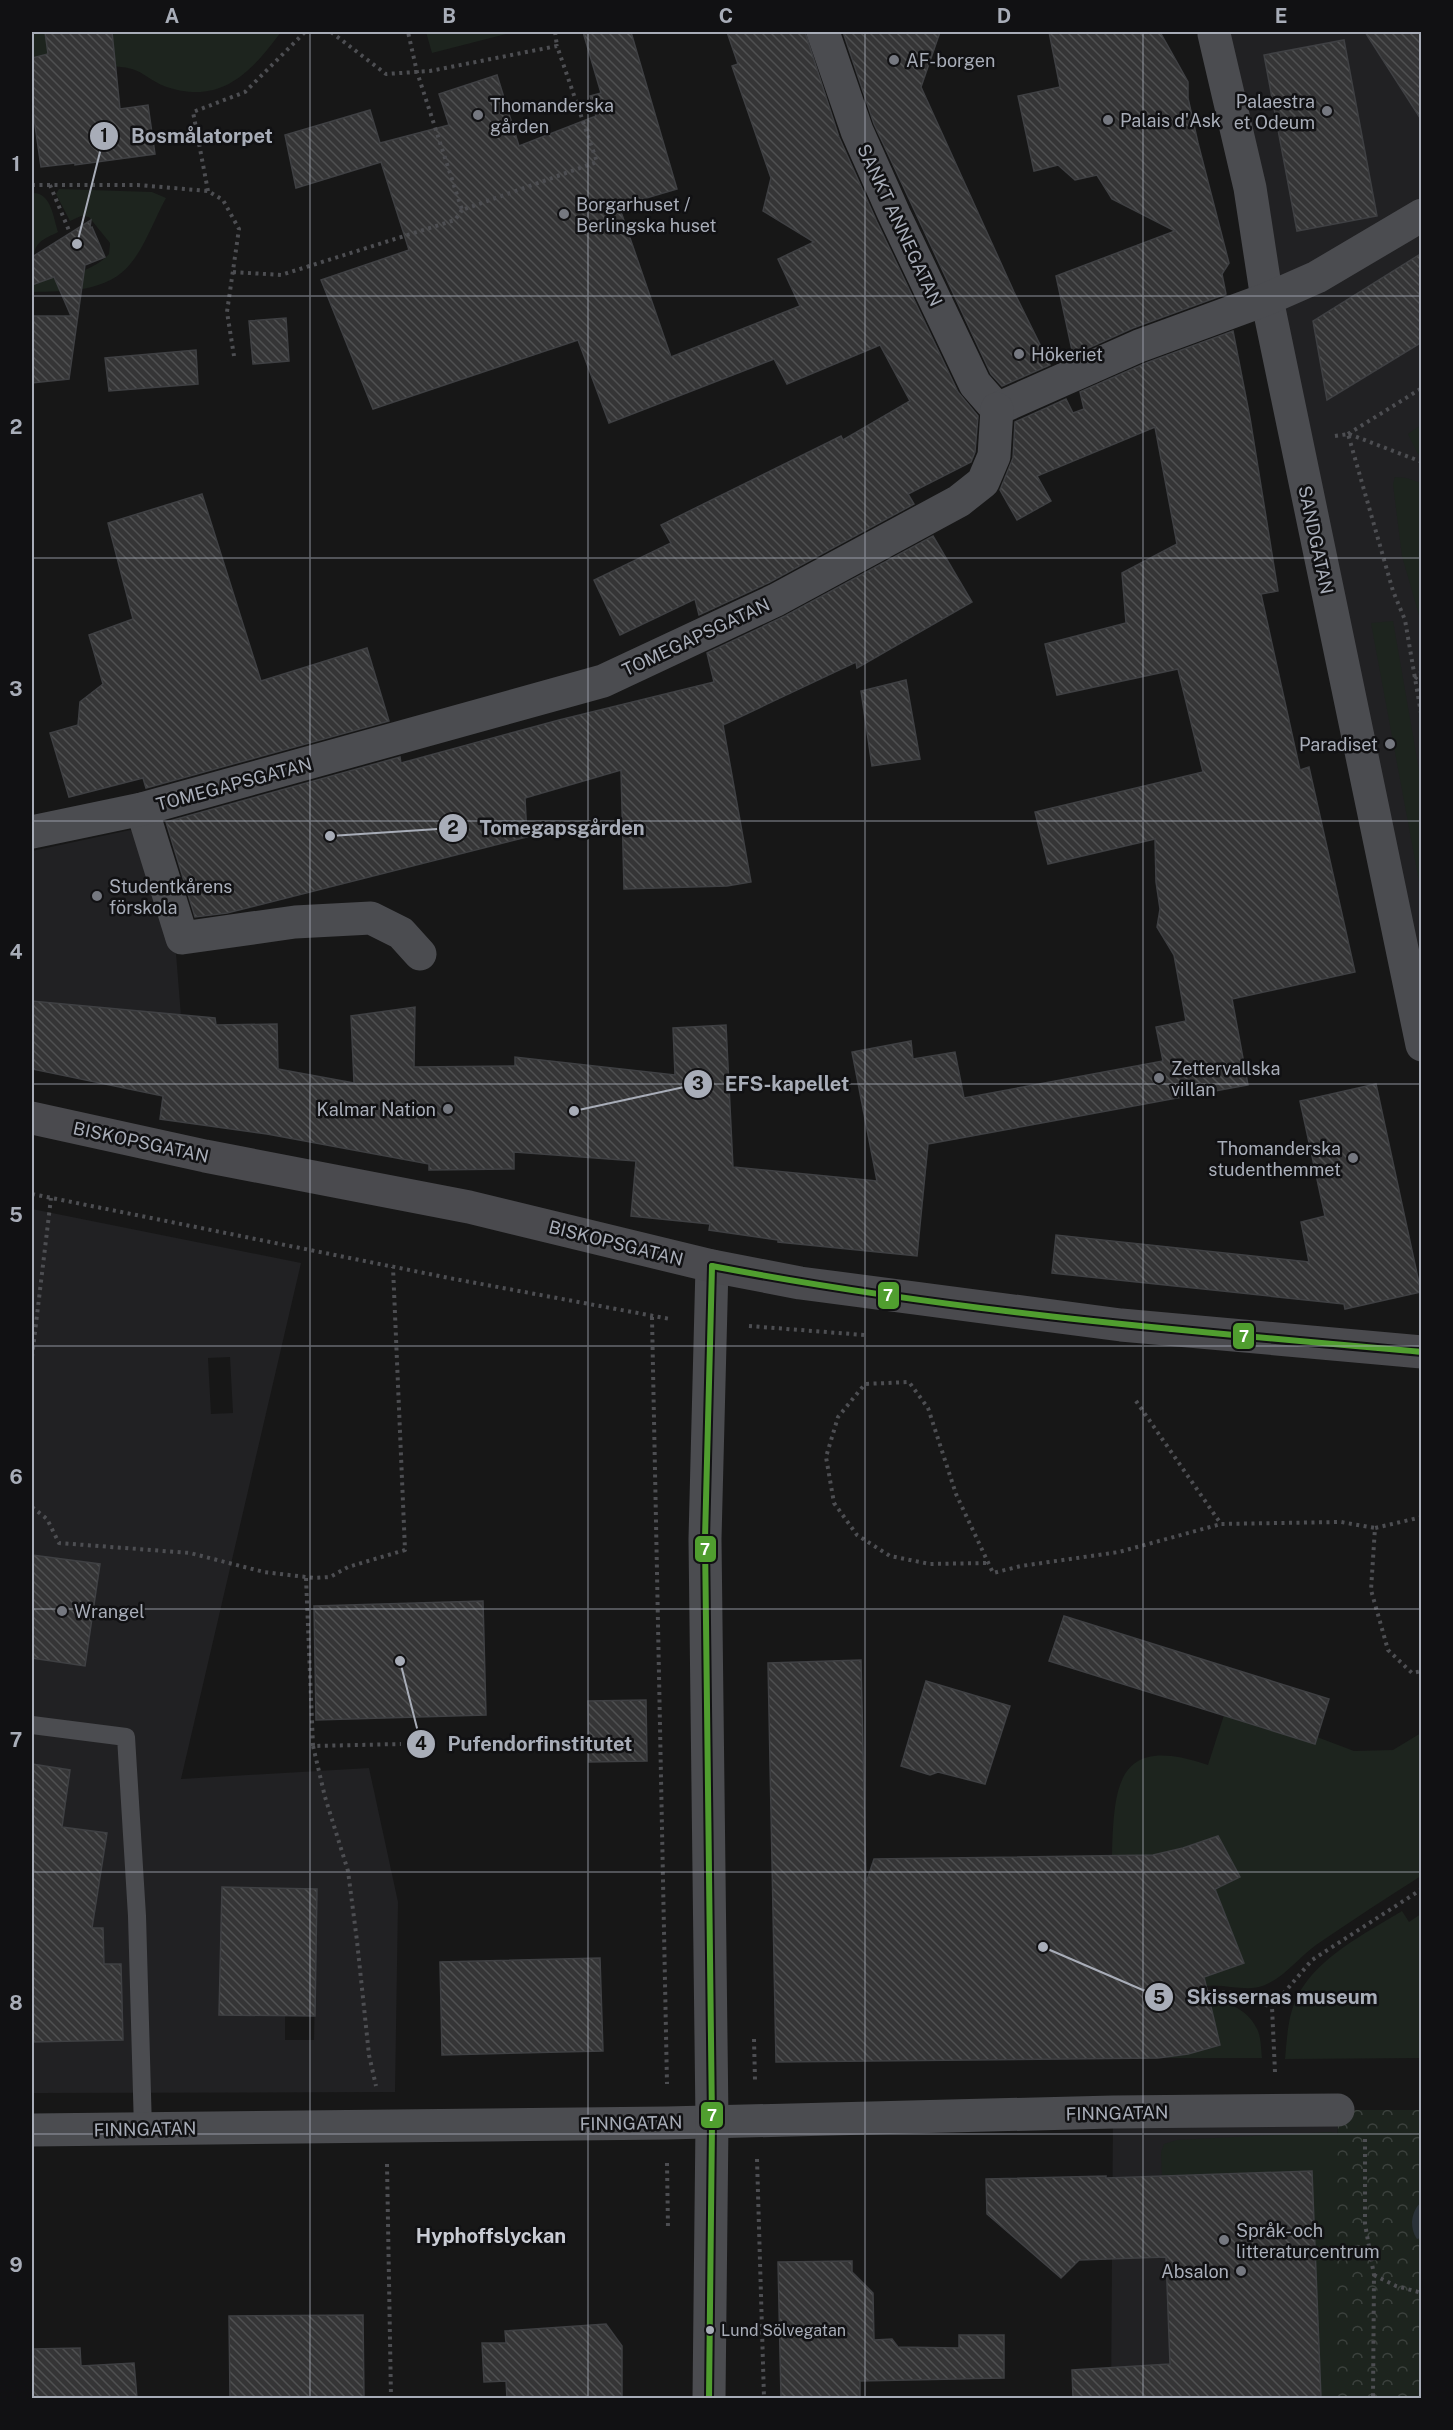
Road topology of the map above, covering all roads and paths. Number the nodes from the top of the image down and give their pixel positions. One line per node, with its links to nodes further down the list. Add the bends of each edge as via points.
1 (305, 32): 11 (path, via 245,92 193,112)
2 (331, 32): 8 (path, via 386,74)
3 (408, 32): 8 (path)
4 (556, 32): 7 (path)
5 (823, 32): 19 (street, SANKT ANNEGATAN, via 857,131 894,214 975,384)
6 (1214, 34): 16 (street, SANDGATAN, via 1250,188)
7 (557, 46): 8 (path); 12 (path, via 597,162)
8 (417, 72): 12 (path)
9 (32, 184): 10 (path)
10 (50, 184): 11 (path); 14 (path)
11 (208, 191): 15 (path, via 224,200 239,229)
12 (462, 210): 15 (path, via 455,220 281,275)
13 (1422, 214): 16 (street, via 1317,278)
14 (70, 233)
15 (233, 272): 17 (path, via 227,312)
16 (1267, 299): 19 (street, via 1139,346); 21 (street, SANDGATAN)
17 (234, 356)
18 (1422, 388): 20 (path)
19 (997, 409): 27 (street, TOMEGAPSGATAN, via 994,456 983,482 959,501 776,600 603,681)
20 (1348, 434): 21 (path); 22 (path); 24 (path, via 1405,620)
21 (1296, 442): 30 (street, SANDGATAN)
22 (1422, 462)
23 (1422, 670): 24 (path)
24 (1415, 679): 25 (path)
25 (1421, 709): 26 (path)
26 (1422, 719)
27 (141, 809): 28 (street, TOMEGAPSGATAN); 29 (street, via 182,938 295,922 371,918 401,933)
28 (32, 832)
29 (420, 954)
30 (1422, 1045)
31 (32, 1118): 34 (street, BISKOPSGATAN, via 469,1207)
32 (32, 1194): 33 (path)
33 (51, 1198): 35 (path); 37 (path)
34 (712, 1266): 36 (street, BISKOPSGATAN, via 800,1283 1121,1325); 54 (street, via 705,1539)
35 (393, 1267): 44 (path, via 405,1550 330,1576); 55 (path, via 652,1317)
36 (1422, 1352)
37 (32, 1357)
38 (1136, 1401): 41 (path)
39 (32, 1507): 44 (path, via 47,1519 59,1543 190,1552 264,1572)
40 (1422, 1517): 42 (path)
41 (1221, 1524): 42 (path, via 1341,1522); 43 (path, via 1119,1552 993,1573)
42 (1375, 1528): 45 (path, via 1371,1590 1388,1650 1412,1673)
43 (987, 1563): 43 (path, via 956,1494 928,1408 909,1382 865,1384 838,1417 826,1457 834,1503 857,1535 890,1556 930,1564)
44 (306, 1578): 48 (path)
45 (1422, 1671)
46 (32, 1725): 57 (lane, via 126,1737 137,1916)
47 (400, 1744): 48 (path)
48 (313, 1746): 56 (path, via 348,1871 369,2055)
49 (1422, 1889): 51 (path, via 1312,1960)
50 (1207, 1992): 51 (path, via 1233,1994)
51 (1272, 2007): 52 (path)
52 (1277, 2110): 53 (street, FINNGATAN); 54 (street, FINNGATAN)
53 (1338, 2110): 60 (path, via 1365,2137 1365,2224)
54 (712, 2122): 55 (street, FINNGATAN); 63 (street)
55 (667, 2123): 56 (street, FINNGATAN); 59 (path)
56 (386, 2126): 57 (street, FINNGATAN); 62 (path)
57 (143, 2129): 58 (street, FINNGATAN)
58 (32, 2130)
59 (668, 2235)
60 (1374, 2275): 61 (path); 64 (path)
61 (1422, 2293)
62 (391, 2398)
63 (709, 2398)
64 (1373, 2398)

